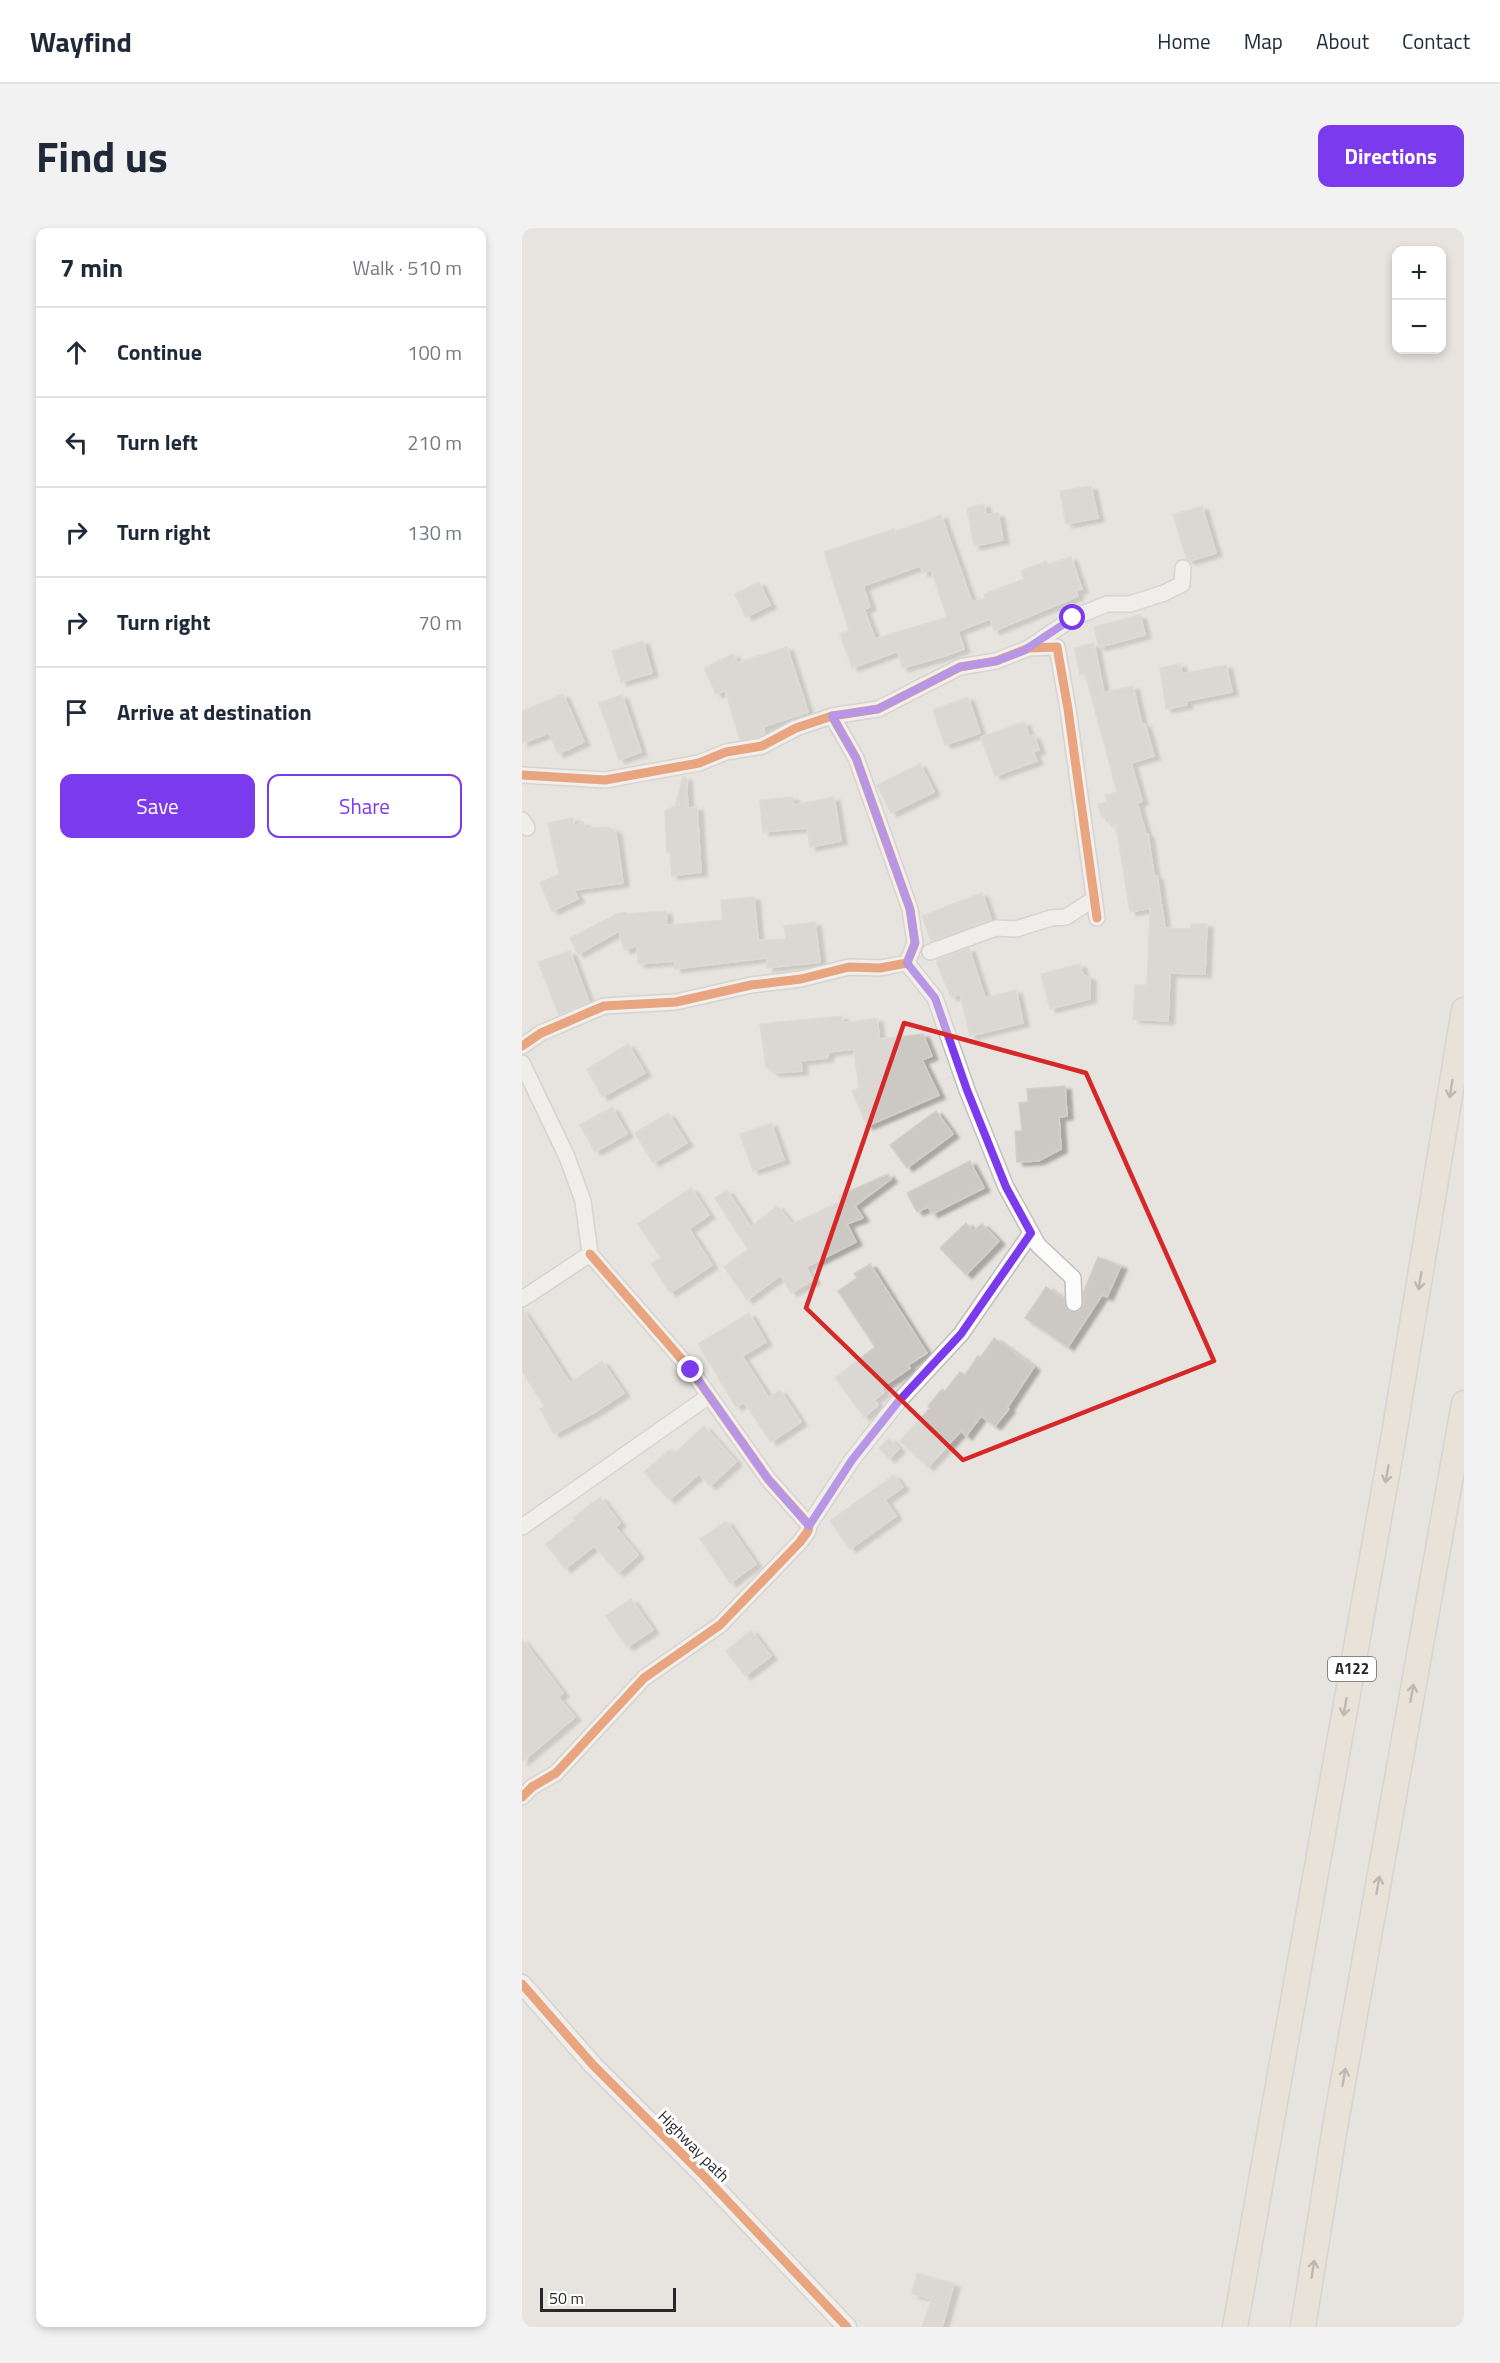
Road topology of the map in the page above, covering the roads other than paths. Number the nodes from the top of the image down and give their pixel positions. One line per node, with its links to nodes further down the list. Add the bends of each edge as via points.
1 (1183, 568): 2 (street, via 1182,584 1130,604 1107,604 1073,618)
2 (1029, 648): 3 (street, via 996,661 960,667 878,709); 5 (street, via 1057,646)
3 (832, 716): 4 (street, via 796,728 762,746 726,752 699,763 605,780); 8 (street, via 856,758 910,909 915,943)
4 (522, 775)
5 (1094, 899): 6 (street); 7 (street, via 1066,917 1016,929 996,928)
6 (1098, 918)
7 (930, 952)
8 (907, 963): 10 (street, via 880,968 849,967 801,980 751,985 676,1002 604,1006); 12 (street, via 935,998 1006,1187)
9 (1464, 1010): 24 (highway, A122, one-way to 24, via 1394,1440)
10 (522, 1046)
11 (522, 1063): 13 (street, via 567,1157 583,1201)
12 (1031, 1233): 15 (street, via 1072,1278); 19 (street, via 961,1334 852,1460)
13 (590, 1254): 14 (street); 16 (street)
14 (522, 1299)
15 (1074, 1303)
16 (710, 1396): 19 (street, via 768,1479); 20 (street)
17 (1464, 1403): 18 (highway)
18 (1461, 1447): 25 (highway, one-way to 18, via 1370,1929)
19 (809, 1526): 21 (street, via 800,1542 720,1625 644,1678 556,1773)
20 (522, 1527)
21 (526, 1790)
22 (522, 1984): 23 (street, Highway path, via 593,2065)
23 (847, 2327)
24 (1235, 2327)
25 (1304, 2327)

